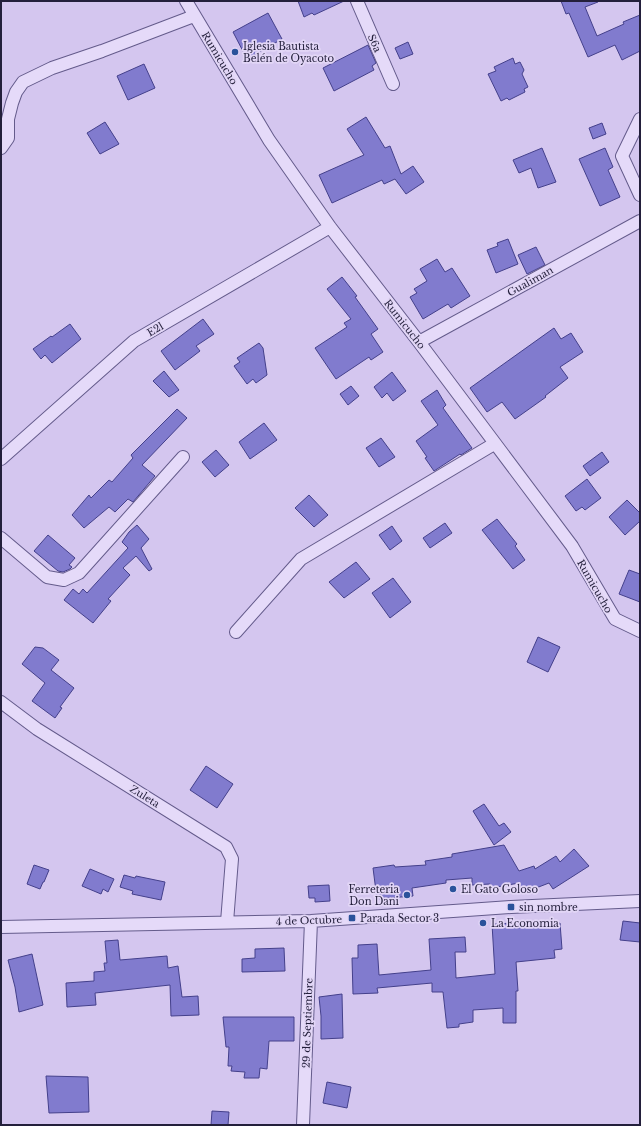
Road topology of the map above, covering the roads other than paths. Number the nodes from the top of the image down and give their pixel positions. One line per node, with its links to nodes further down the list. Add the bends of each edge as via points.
1 (186, 1): 3 (street, Rumicucho)
2 (357, 1): 4 (street, S6a)
3 (194, 16): 6 (street, via 52,68 23,82 12,103 8,119 8,138); 9 (street, Rumicucho, via 268,140)
4 (393, 84)
5 (640, 119): 7 (street, via 622,156)
6 (1, 148)
7 (640, 195)
8 (640, 221): 10 (street, Gualiman)
9 (330, 227): 10 (street, Rumicucho); 13 (street, E2l, via 134,341)
10 (419, 342): 11 (street, Rumicucho)
11 (494, 444): 15 (street, Rumicucho, via 572,546 615,619); 16 (street, via 301,559)
12 (183, 457): 14 (street, via 79,573 64,580 47,577)
13 (1, 459)
14 (1, 538)
15 (640, 631)
16 (236, 632)
17 (2, 706): 20 (street, Zuleta, via 226,847 232,859)
18 (640, 901): 19 (street, 4 de Octubre)
19 (311, 921): 20 (street, 4 de Octubre); 22 (street, 29 de Septiembre)
20 (227, 922): 21 (street, 4 de Octubre)
21 (1, 928)
22 (303, 1125)

